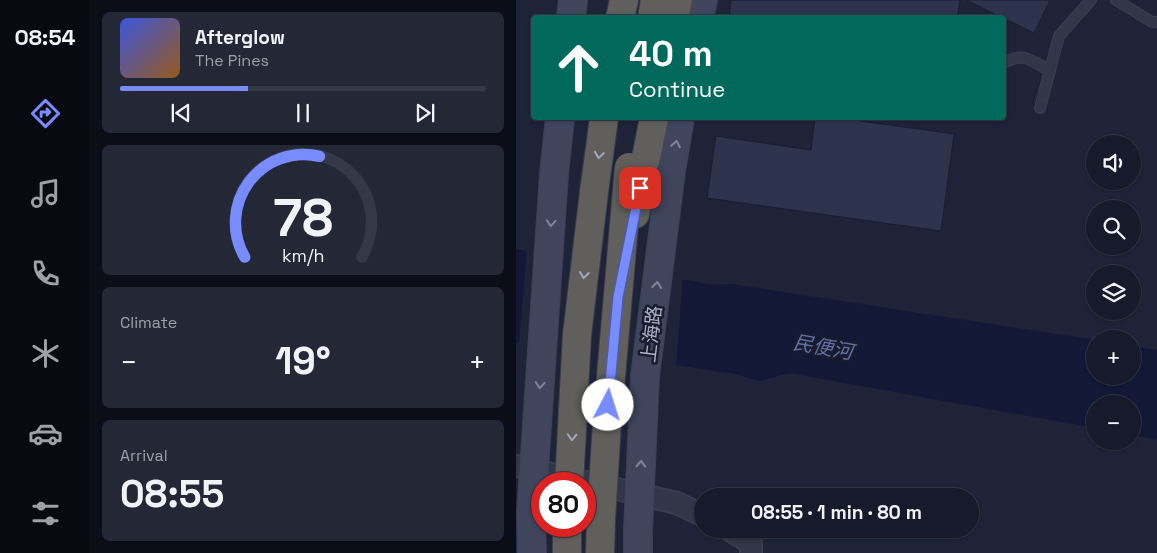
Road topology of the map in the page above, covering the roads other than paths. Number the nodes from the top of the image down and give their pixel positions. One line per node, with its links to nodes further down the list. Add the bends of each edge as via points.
1 (573, 0): 9 (main road)
2 (616, 0): 10 (highway)
3 (624, 0): 11 (highway)
4 (655, 0): 12 (highway)
5 (678, 0): 13 (highway)
6 (703, 0): 14 (main road)
7 (1091, 0): 17 (lane, via 1059,36)
8 (1116, 0): 15 (lane, via 1144,18)
9 (571, 15)
10 (615, 15)
11 (621, 15)
12 (652, 15)
13 (675, 15)
14 (700, 15)
15 (1157, 22)
16 (1006, 62): 17 (lane, via 1022,56)
17 (1050, 71): 18 (lane)
18 (1040, 108)
19 (560, 120): 31 (main road, one-way to 31, bridge)
20 (604, 120): 26 (highway, one-way to 26, bridge, via 577,335)
21 (637, 120): 24 (highway, 上海路)
22 (653, 120): 24 (highway)
23 (680, 120): 30 (main road, 上海路, one-way to 23, bridge, via 646,376)
24 (637, 168): 33 (highway, 上海路, bridge, via 618,297)
25 (516, 466): 27 (street, via 677,503)
26 (570, 472)
27 (694, 511)
28 (567, 537): 32 (highway)
29 (743, 538): 34 (street, via 751,543)
30 (638, 542)
31 (532, 553)
32 (567, 553)
33 (600, 553)
34 (751, 553)

